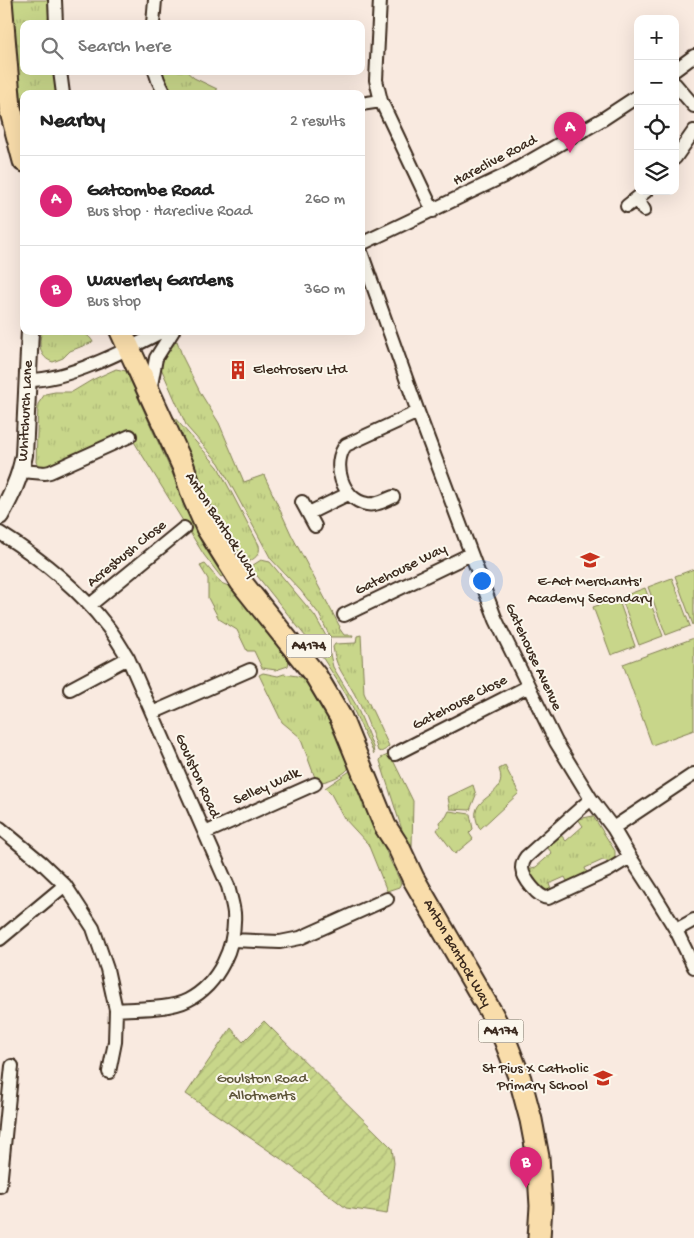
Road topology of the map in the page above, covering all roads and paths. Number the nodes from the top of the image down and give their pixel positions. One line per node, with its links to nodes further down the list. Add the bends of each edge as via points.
1 (0, 0): 19 (highway, via 10,108)
2 (55, 0): 5 (street)
3 (155, 0): 6 (street)
4 (380, 0): 15 (street, via 376,80)
5 (56, 20)
6 (153, 20)
7 (694, 56): 8 (street)
8 (679, 67)
9 (61, 75): 12 (street)
10 (156, 75): 13 (street)
11 (679, 89): 17 (street)
12 (62, 90)
13 (163, 90)
14 (634, 99): 23 (street, Hareclive Road, via 506,175)
15 (381, 101): 16 (street); 23 (street)
16 (365, 103)
17 (694, 106)
18 (694, 131): 20 (street)
19 (20, 146)
20 (679, 152)
21 (637, 198): 22 (street)
22 (644, 210)
23 (433, 211): 24 (street, Hareclive Road)
24 (365, 242)
25 (365, 263): 32 (street, Gatehouse Avenue)
26 (30, 335): 30 (street, Whitchurch Lane)
27 (144, 335): 29 (street)
28 (170, 335): 31 (street, via 156,358)
29 (125, 339): 30 (street, via 60,375); 31 (highway, Anton Bantock Way / A4174)
30 (28, 380): 34 (street, Whitchurch Lane)
31 (150, 392): 70 (highway, Anton Bantock Way / A4174, via 183,466 218,526 246,567 314,652 346,701 371,758 398,846 413,878 505,1040 520,1080 538,1157)
32 (418, 412): 35 (street, via 346,445 338,462); 41 (street, Gatehouse Avenue)
33 (130, 436): 34 (street, via 50,472)
34 (21, 471): 37 (street, Whitchurch Lane)
35 (348, 494): 36 (street, via 372,504); 38 (street, via 305,507)
36 (393, 497)
37 (0, 516)
38 (314, 526)
39 (184, 528): 42 (street, Acresbush Close)
40 (0, 533): 42 (street, Goulston Road, via 28,550)
41 (471, 554): 43 (street, Gatehouse Way); 46 (street, Gatehouse Avenue, via 496,620)
42 (90, 605): 44 (street, Goulston Road)
43 (344, 615)
44 (128, 658): 47 (street); 48 (street, Goulston Road)
45 (250, 670): 48 (street)
46 (527, 687): 49 (street, Gatehouse Close); 54 (street, Gatehouse Avenue)
47 (70, 689)
48 (152, 714): 57 (street, Goulston Road)
49 (407, 747): 50 (street, Gatehouse Close); 51 (street, Gatehouse Close)
50 (395, 754)
51 (413, 759)
52 (694, 774): 56 (street)
53 (315, 784): 57 (street, Selley Walk)
54 (591, 799): 56 (street, Gatehouse Avenue); 58 (street, via 526,857 522,871 535,890 543,898 548,898)
55 (0, 828): 59 (street)
56 (613, 828): 58 (street, Gatehouse Avenue)
57 (204, 833): 64 (street, Goulston Road, via 228,886 234,912)
58 (630, 857): 62 (street, Gatehouse Avenue)
59 (64, 885): 63 (street); 66 (street, via 93,928)
60 (387, 899): 64 (street, via 300,938 280,942)
61 (694, 920): 62 (street)
62 (676, 930): 65 (street, Gatehouse Avenue)
63 (0, 939)
64 (232, 940): 66 (street, Goulston Road, via 223,965 206,987 187,1000 163,1006)
65 (694, 967)
66 (116, 1010): 68 (street, via 115,1042)
67 (12, 1066): 69 (street)
68 (109, 1072)
69 (0, 1186)
70 (539, 1238)

